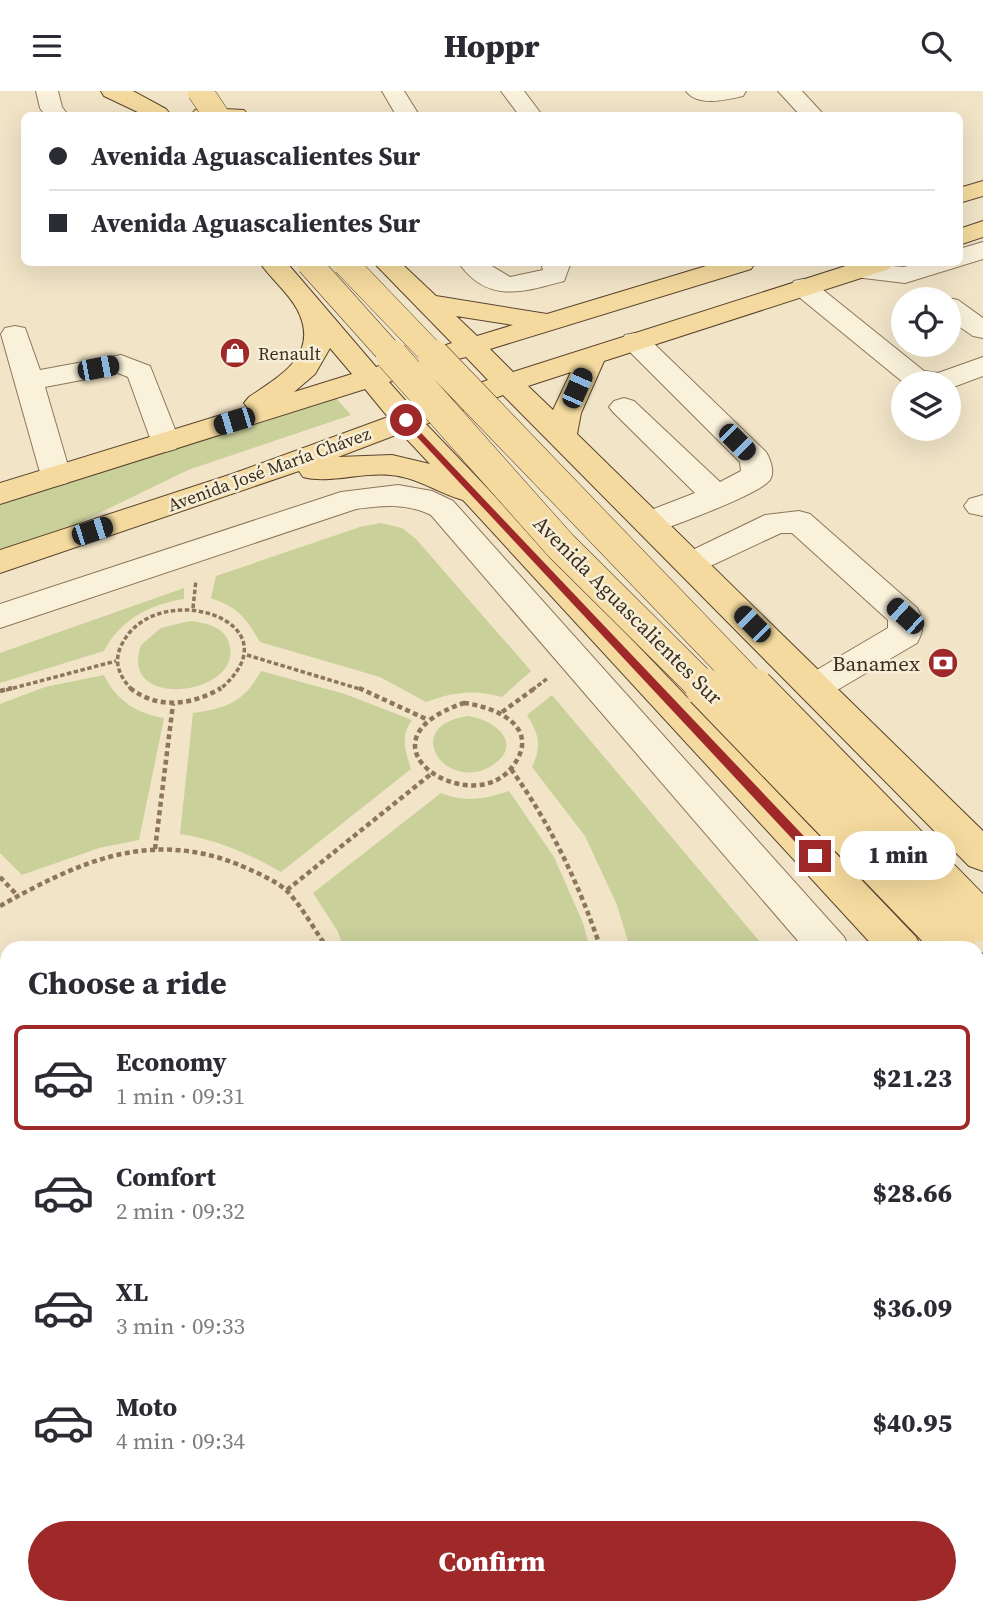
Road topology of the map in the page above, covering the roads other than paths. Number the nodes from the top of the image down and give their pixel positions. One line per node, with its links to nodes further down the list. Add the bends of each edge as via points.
1 (47, 91): 11 (street)
2 (112, 91): 12 (main road)
3 (146, 91): 12 (main road)
4 (200, 91): 13 (main road, bridge)
5 (230, 91): 14 (main road)
6 (393, 91): 15 (street)
7 (512, 91): 16 (street)
8 (697, 91): 9 (street)
9 (736, 91)
10 (789, 91): 17 (street)
11 (54, 112)
12 (169, 112)
13 (214, 112)
14 (244, 112)
15 (405, 112)
16 (528, 112)
17 (809, 112)
18 (983, 188): 19 (main road)
19 (963, 195)
20 (983, 229): 21 (main road)
21 (963, 236)
22 (983, 250): 23 (street)
23 (963, 257)
24 (276, 266): 37 (main road, Avenida Aguascalientes Sur)
25 (312, 266): 70 (main road, Avenida Aguascalientes Sur, bridge, via 561,546)
26 (348, 266): 67 (main road, Avenida Aguascalientes Sur, bridge)
27 (390, 266): 36 (main road)
28 (475, 266): 29 (street, via 495,283 513,286 555,275)
29 (557, 266)
30 (733, 266): 39 (main road)
31 (934, 266): 33 (street, Avenida José María Chávez)
32 (868, 267): 33 (street, Avenida José María Chávez); 34 (main road, Avenida José María Chávez)
33 (905, 275): 35 (street)
34 (803, 287): 42 (main road, Avenida José María Chávez); 45 (street, via 916,379 941,382)
35 (922, 287)
36 (428, 303): 39 (main road); 43 (main road)
37 (310, 306): 46 (main road, Avenida Aguascalientes Sur); 51 (main road, via 318,339 312,359 295,378)
38 (961, 315): 40 (street)
39 (549, 323): 43 (main road)
40 (983, 330)
41 (15, 334): 47 (street)
42 (635, 341): 44 (main road, Avenida José María Chávez); 57 (street, via 755,459 757,476)
43 (472, 347): 46 (main road); 48 (main road)
44 (592, 356): 48 (main road, Avenida José María Chávez); 52 (main road, via 566,413)
45 (983, 366)
46 (369, 378): 50 (main road, Avenida Aguascalientes Sur); 51 (main road)
47 (28, 381): 53 (street, via 121,364 140,372); 54 (street)
48 (508, 383): 50 (main road, Avenida José María Chávez); 52 (main road)
49 (624, 407): 57 (street)
50 (406, 420): 55 (main road, Avenida José María Chávez); 58 (main road, Avenida Aguascalientes Sur)
51 (234, 421): 53 (main road)
52 (562, 437): 59 (main road)
53 (165, 442): 54 (main road)
54 (56, 476): 56 (main road)
55 (243, 481): 58 (main road, via 362,462 383,463 441,478); 60 (main road, Avenida José María Chávez)
56 (0, 494)
57 (717, 496): 59 (street)
58 (487, 506): 64 (main road, Avenida Aguascalientes Sur)
59 (649, 523): 61 (main road)
60 (0, 562)
61 (691, 564): 63 (main road); 65 (street, via 776,523 799,522 905,616 905,634)
62 (0, 616): 69 (street, via 352,499 408,495 430,501 442,508)
63 (752, 624): 64 (main road, via 707,599 659,587 634,595 615,608); 65 (main road)
64 (604, 632): 68 (main road, Avenida Aguascalientes Sur)
65 (815, 687): 66 (main road)
66 (979, 844)
67 (983, 922)
68 (875, 933)
69 (823, 941)
70 (949, 941)

